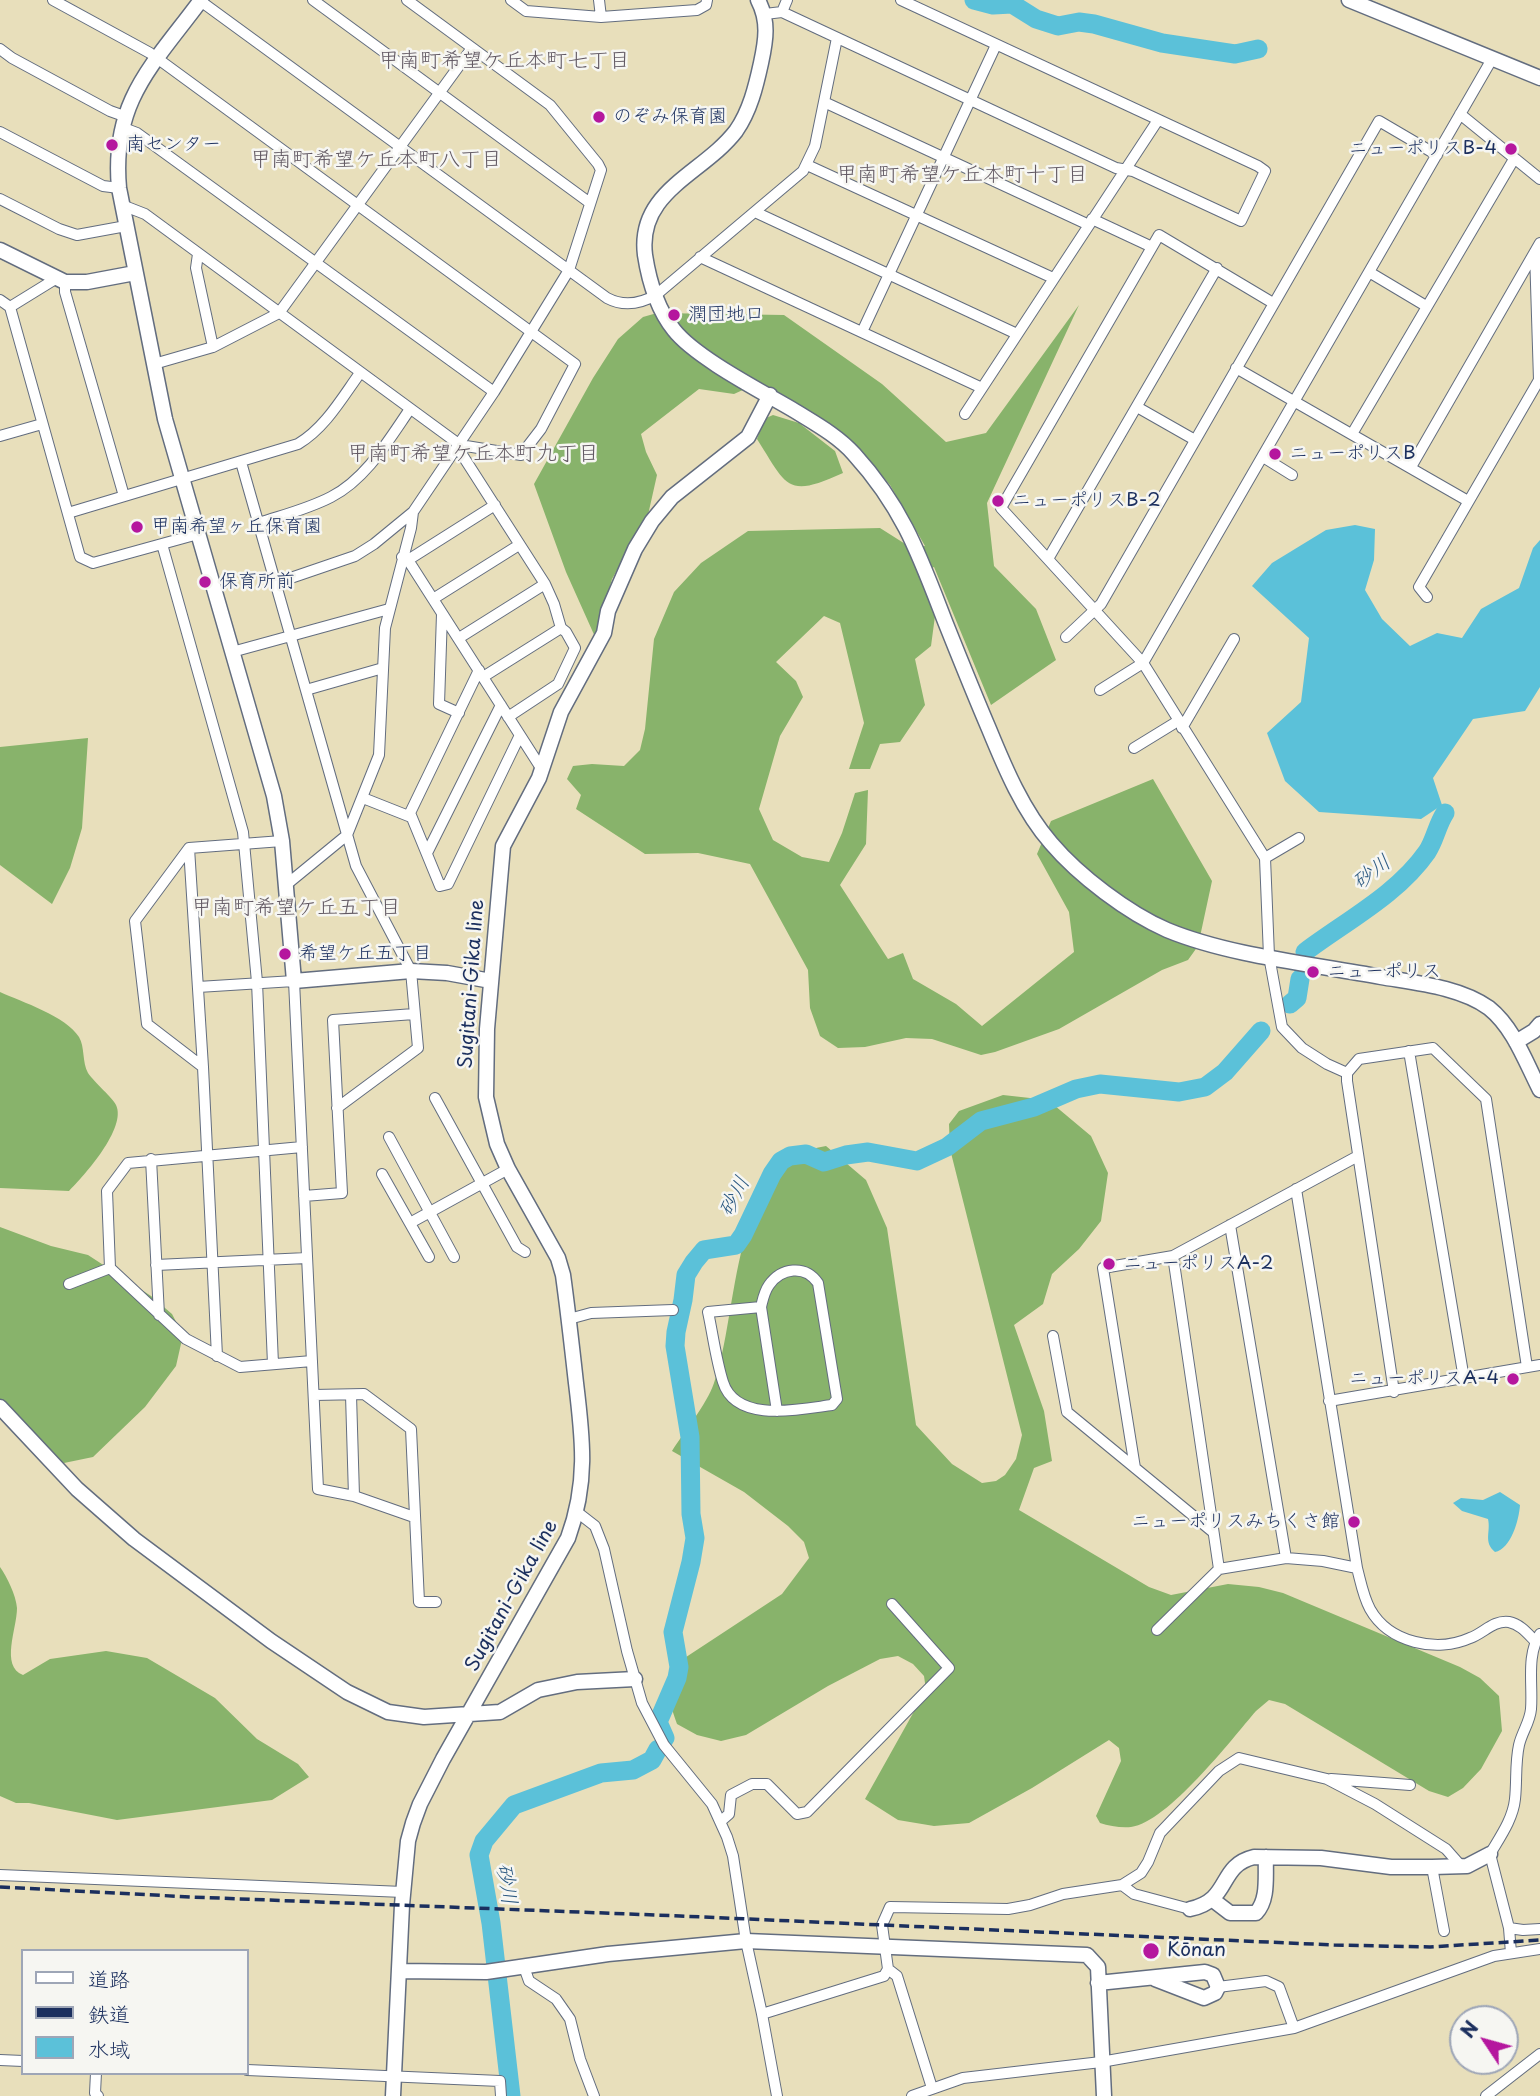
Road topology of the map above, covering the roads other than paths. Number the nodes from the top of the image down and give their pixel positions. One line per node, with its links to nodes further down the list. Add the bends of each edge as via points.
1 (52, 0): 19 (street)
2 (200, 0): 19 (street); 29 (street)
3 (313, 0): 22 (street)
4 (407, 0): 17 (street)
5 (511, 0): 14 (street, via 526,11)
6 (599, 0): 14 (street)
7 (707, 0): 14 (street, via 697,10)
8 (758, 0): 13 (street)
9 (787, 0): 12 (street)
10 (901, 0): 16 (street)
11 (1349, 0): 20 (street)
12 (782, 12): 13 (street); 15 (street)
13 (765, 13): 58 (street, via 762,58 748,109 736,130 671,189 646,224 645,252)
14 (601, 17)
15 (837, 38): 23 (street); 24 (street)
16 (996, 45): 23 (street); 26 (street)
17 (472, 48): 22 (street); 38 (street, via 550,105 598,164 601,170)
18 (0, 49): 27 (street)
19 (157, 58): 27 (street); 40 (street)
20 (1492, 59): 21 (street); 25 (street)
21 (1540, 78)
22 (439, 93): 29 (street); 38 (street)
23 (970, 99): 31 (street); 34 (street)
24 (824, 102): 31 (street); 33 (street)
25 (1460, 114): 30 (street); 32 (street)
26 (1157, 120): 34 (street); 34 (street, via 1265,171 1241,221)
27 (123, 122): 36 (street, via 117,161); 50 (street)
28 (0, 132): 36 (street, via 103,186)
29 (400, 147): 40 (street); 52 (street)
30 (1437, 155): 53 (street); 60 (street, via 1379,121)
31 (943, 157): 42 (street); 43 (street)
32 (1514, 159): 35 (street); 61 (street)
33 (807, 165): 41 (street); 42 (street)
34 (1125, 169): 43 (street)
35 (1540, 179)
36 (119, 188): 39 (street)
37 (0, 199): 44 (street, via 77,235)
38 (590, 203): 52 (street)
39 (122, 205): 44 (street); 48 (street, via 145,214)
40 (357, 205): 50 (street); 64 (street)
41 (755, 212): 49 (street); 55 (street)
42 (916, 216): 55 (street); 56 (street)
43 (1090, 222): 45 (street); 56 (street)
44 (126, 226): 54 (street)
45 (1152, 247): 51 (street, via 1159,235); 98 (street, via 1001,508)
46 (1537, 247): 85 (street); 89 (street, via 1539,380)
47 (0, 250): 57 (street)
48 (198, 254): 63 (street); 67 (street, via 196,268)
49 (700, 257): 58 (street); 65 (street)
50 (315, 262): 63 (street); 72 (street)
51 (1217, 268): 60 (street); 75 (street)
52 (569, 270): 58 (street, via 613,301 639,303); 64 (street)
53 (1370, 272): 61 (street); 74 (street)
54 (135, 273): 57 (street, via 87,282); 68 (street)
55 (889, 275): 65 (street); 66 (street)
56 (1053, 278): 66 (street)
57 (61, 280): 62 (street); 88 (street)
58 (656, 295): 73 (street, via 685,342)
59 (0, 300): 62 (street)
60 (1273, 303): 69 (street)
61 (1426, 306): 79 (street)
62 (10, 307): 78 (street)
63 (279, 313): 67 (street); 70 (street)
64 (532, 332): 72 (street); 82 (street, via 575,364 541,429 521,455)
65 (862, 332): 71 (street)
66 (1017, 334): 71 (street)
67 (213, 347): 68 (street)
68 (154, 364): 87 (street)
69 (1236, 368): 74 (street); 81 (street)
70 (360, 373): 76 (street); 84 (street, via 307,439)
71 (982, 388): 77 (street)
72 (494, 392): 82 (street)
73 (770, 395): 123 (street, Sugitani-Gika line, via 748,437 672,497 652,521 622,576 604,633 561,712); 134 (street, via 852,451 892,500 914,541 997,750 1021,799 1051,843 1094,883 1144,918 1200,941)
74 (1294, 401): 79 (street); 83 (street)
75 (1137, 407): 81 (street); 98 (street)
76 (411, 409): 82 (street); 93 (street, via 351,484 321,502)
77 (965, 414)
78 (41, 424): 80 (street); 92 (street)
79 (1352, 434): 85 (street)
80 (0, 436)
81 (1195, 440): 104 (street)
82 (460, 445): 90 (street); 91 (street)
83 (1262, 457): 86 (street); 112 (street)
84 (241, 462): 87 (street); 93 (street)
85 (1411, 467): 89 (street)
86 (1292, 475)
87 (183, 479): 88 (street); 94 (street)
88 (124, 496): 92 (street)
89 (1468, 501): 101 (street, via 1419,587)
90 (495, 505): 96 (street); 97 (street)
91 (413, 512): 97 (street); 99 (street, via 355,556)
92 (68, 513): 95 (street, via 80,557 93,564)
93 (259, 523): 99 (street)
94 (198, 534): 95 (street); 111 (street)
95 (162, 544): 129 (street)
96 (519, 545): 100 (street); 102 (street)
97 (405, 559): 102 (street); 103 (street)
98 (1048, 559): 104 (street)
99 (276, 583): 107 (street)
100 (545, 584): 106 (street); 108 (street)
101 (1427, 597)
102 (433, 599): 105 (street)
103 (389, 609): 107 (street); 113 (street)
104 (1095, 611): 109 (street); 112 (street)
105 (443, 612): 108 (street); 118 (street, via 439,704)
106 (561, 628): 114 (street); 119 (street, via 575,648 558,684)
107 (291, 636): 111 (street); 115 (street)
108 (459, 638): 114 (street)
109 (1066, 638)
110 (1234, 639): 120 (street)
111 (232, 652): 128 (street, via 274,796)
112 (1143, 663): 116 (street); 120 (street)
113 (383, 668): 115 (street); 124 (street, via 379,755)
114 (481, 674): 117 (street); 118 (street)
115 (306, 690): 126 (street)
116 (1100, 690)
117 (501, 705): 119 (street); 131 (street)
118 (459, 713): 125 (street)
119 (508, 717): 121 (street)
120 (1180, 724): 122 (street); 132 (street)
121 (520, 736): 123 (street); 131 (street, via 448,884 440,886)
122 (1134, 748)
123 (541, 768): 137 (street, Sugitani-Gika line, via 503,846)
124 (363, 798): 125 (street); 126 (street)
125 (411, 817): 131 (street)
126 (347, 835): 133 (street); 135 (street, via 356,866)
127 (1299, 838): 132 (street)
128 (282, 841): 129 (street); 133 (street)
129 (244, 845): 130 (street); 138 (street)
130 (189, 848): 139 (street); 144 (street, via 135,921 147,1024)
131 (427, 853)
132 (1265, 858): 134 (street)
133 (286, 885): 136 (street)
134 (1269, 956): 142 (street, via 1470,997 1504,1022); 145 (street, via 1282,1027 1301,1048)
135 (411, 971): 136 (street); 137 (street); 140 (street)
136 (294, 981): 138 (street); 150 (street)
137 (491, 981): 155 (street, Sugitani-Gika line, via 486,1097)
138 (257, 982): 139 (street); 151 (street)
139 (198, 987): 144 (street)
140 (414, 1014): 148 (street, via 418,1048); 148 (street, via 333,1020)
141 (1540, 1024): 142 (street)
142 (1516, 1042): 146 (street)
143 (1409, 1051): 145 (street, via 1359,1059); 182 (street, via 1433,1048 1486,1099); 183 (street)
144 (203, 1067): 152 (street)
145 (1347, 1073): 153 (street)
146 (1540, 1090)
147 (435, 1098): 157 (street)
148 (337, 1108): 159 (street, via 342,1193)
149 (389, 1137): 160 (street)
150 (302, 1147): 151 (street); 159 (street)
151 (263, 1150): 152 (street); 168 (street)
152 (207, 1156): 154 (street); 169 (street)
153 (1358, 1156): 158 (street); 184 (street)
154 (151, 1159): 170 (street); 171 (street, via 128,1163 107,1191)
155 (508, 1169): 157 (street); 176 (street, Sugitani-Gika line, via 558,1258)
156 (382, 1174): 161 (street)
157 (482, 1183): 160 (street); 163 (street, via 517,1247)
158 (1296, 1189): 162 (street); 187 (street)
159 (304, 1196): 167 (street)
160 (429, 1212): 161 (street); 166 (street)
161 (410, 1223): 165 (street)
162 (1230, 1224): 164 (street); 195 (street)
163 (525, 1252)
164 (1173, 1256): 190 (street, via 1103,1268); 194 (street)
165 (429, 1257)
166 (454, 1257)
167 (307, 1258): 168 (street); 179 (street)
168 (268, 1259): 169 (street); 180 (street)
169 (212, 1262): 170 (street); 178 (street)
170 (156, 1265): 175 (street)
171 (110, 1268): 172 (street); 175 (street)
172 (69, 1284)
173 (761, 1307): 189 (street); 189 (street, via 708,1312 723,1384 731,1396 754,1409); 189 (street, via 768,1286 790,1270 808,1272 818,1283 837,1399 832,1405)
174 (673, 1310): 176 (street, via 591,1313)
175 (159, 1315): 178 (street, via 186,1339)
176 (569, 1319): 192 (street, Sugitani-Gika line, via 584,1464)
177 (1053, 1336): 190 (street, via 1067,1412)
178 (217, 1356): 180 (street, via 240,1367)
179 (312, 1361): 180 (street); 185 (street)
180 (273, 1364)
181 (1540, 1365): 182 (street)
182 (1527, 1367): 183 (street)
183 (1464, 1379): 184 (street)
184 (1394, 1392): 187 (street)
185 (314, 1395): 186 (street); 191 (street, via 318,1489)
186 (351, 1395): 191 (street); 193 (street, via 364,1394 411,1429)
187 (1329, 1401): 196 (street)
188 (0, 1407): 203 (street, via 77,1489 134,1539 347,1692 388,1712 424,1717)
189 (777, 1411)
190 (1135, 1468): 194 (street)
191 (354, 1496): 193 (street)
192 (577, 1512): 202 (street, via 595,1526 604,1549); 203 (street, Sugitani-Gika line, via 553,1567)
193 (414, 1517): 198 (street, via 419,1602)
194 (1213, 1532): 197 (street)
195 (1286, 1558): 196 (street); 197 (street)
196 (1357, 1568): 201 (street, via 1371,1611 1396,1634 1440,1646 1472,1638 1497,1623 1511,1622)
197 (1219, 1569): 200 (street)
198 (436, 1602)
199 (892, 1604): 206 (street, via 949,1668 807,1812 797,1814 767,1784 752,1784 731,1795 729,1814)
200 (1157, 1630)
201 (1538, 1638): 207 (street, via 1532,1662 1531,1712 1517,1755 1515,1802)
202 (635, 1679): 203 (street, via 577,1682 538,1690 500,1712); 206 (street, via 664,1745)
203 (468, 1715): 213 (street, Sugitani-Gika line, via 419,1804 408,1841)
204 (1327, 1779): 205 (street); 209 (street, via 1439,1845); 212 (street, via 1240,1758 1219,1771 1160,1833 1141,1873)
205 (1410, 1784)
206 (721, 1821): 219 (street, via 733,1856)
207 (1490, 1854): 209 (street); 216 (street)
208 (1266, 1857): 210 (street); 214 (street, via 1244,1859 1233,1867); 214 (street, via 1265,1899 1256,1913 1230,1913)
209 (1461, 1866): 210 (street)
210 (1432, 1867): 218 (street)
211 (0, 1875): 213 (street)
212 (1122, 1885): 215 (street, via 1134,1894); 220 (street, via 1008,1909 890,1907 882,1925)
213 (403, 1892): 225 (street, Sugitani-Gika line)
214 (1213, 1900): 215 (street)
215 (1190, 1909)
216 (1509, 1928): 217 (street); 222 (street)
217 (1540, 1929)
218 (1444, 1931)
219 (746, 1941): 220 (street); 223 (street); 231 (street)
220 (885, 1946): 224 (street); 228 (street, via 1087,1955 1098,1967)
221 (1540, 1949): 222 (street)
222 (1511, 1953): 232 (street)
223 (524, 1967): 225 (street); 244 (street, via 529,1981 556,1998 570,2019)
224 (888, 1969): 231 (street, via 884,1976); 240 (street, via 897,1976)
225 (399, 1971): 239 (street, Sugitani-Gika line)
226 (1184, 1974): 227 (street); 229 (street, via 1213,1975); 230 (street)
227 (1155, 1979): 228 (street); 230 (street)
228 (1098, 1983): 236 (street)
229 (1218, 1987): 230 (street, via 1204,1998); 232 (street, via 1266,1981 1279,1987)
230 (1182, 1990)
231 (762, 2014): 245 (street)
232 (1294, 2028): 236 (street)
233 (1540, 2054): 247 (street)
234 (0, 2060): 235 (street)
235 (21, 2061)
236 (1101, 2062): 240 (street, via 963,2078); 246 (street)
237 (248, 2070): 239 (street)
238 (96, 2075): 241 (street)
239 (393, 2076): 242 (street, Sugitani-Gika line); 243 (street, via 500,2081)
240 (923, 2093)
241 (98, 2096)
242 (393, 2096)
243 (501, 2096)
244 (594, 2096)
245 (777, 2096)
246 (1104, 2096)
247 (1486, 2096)

